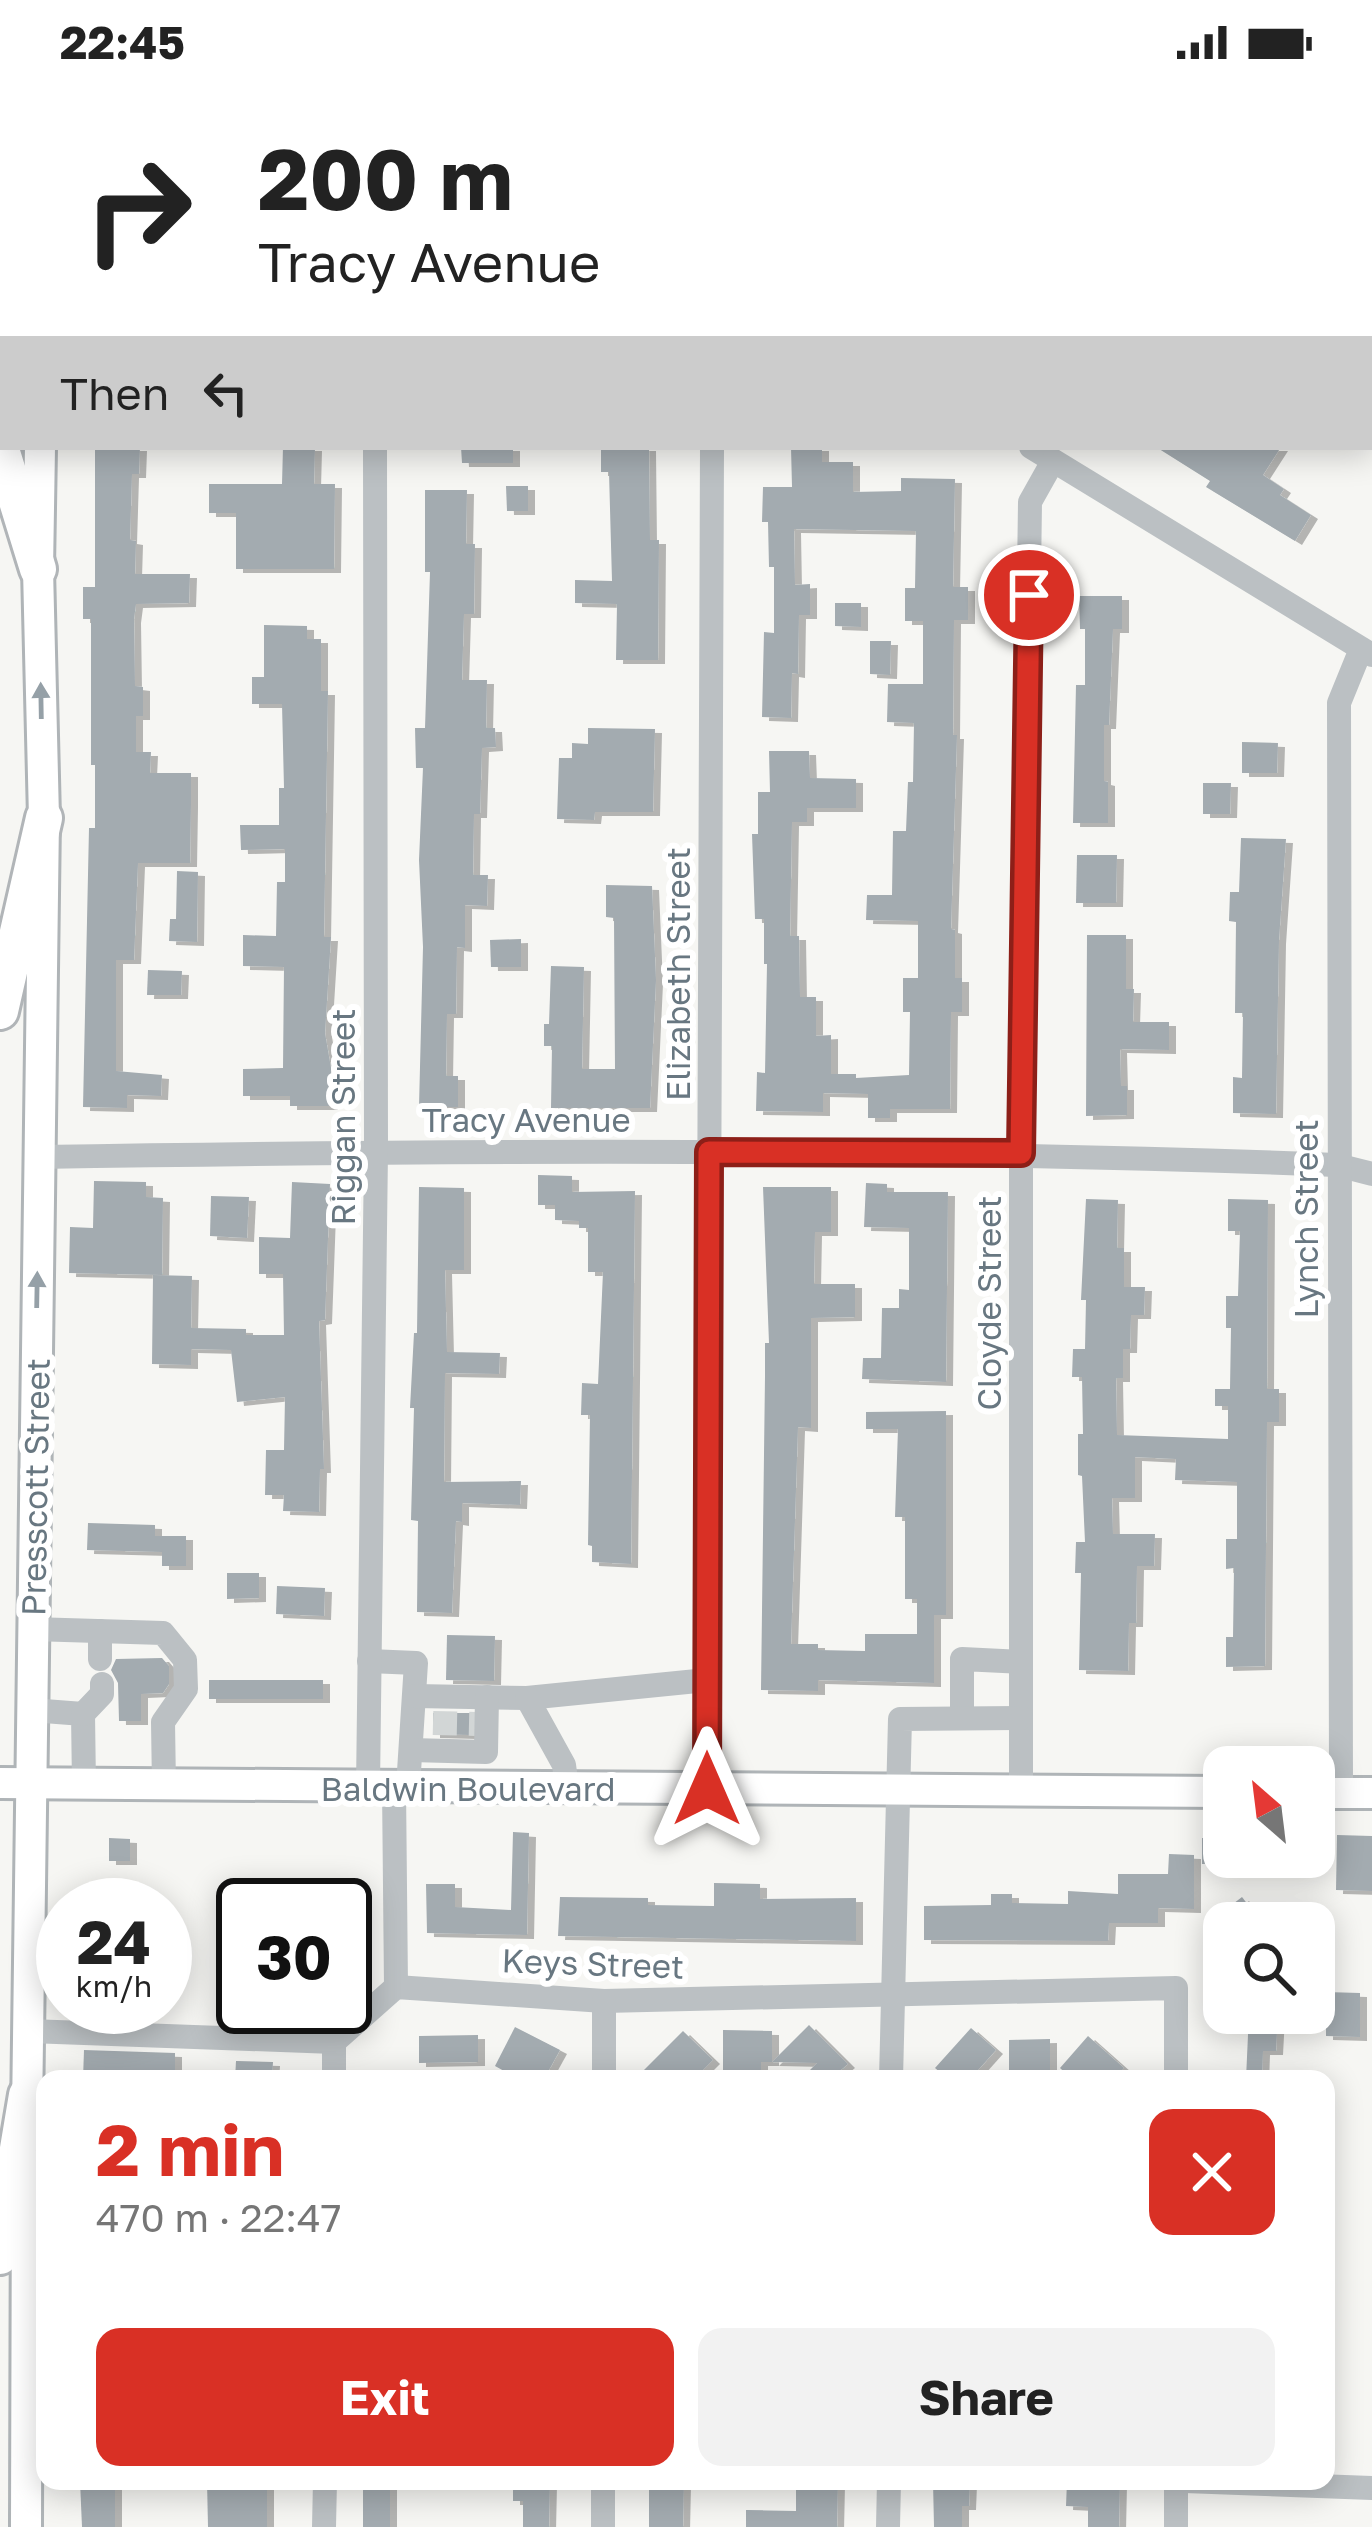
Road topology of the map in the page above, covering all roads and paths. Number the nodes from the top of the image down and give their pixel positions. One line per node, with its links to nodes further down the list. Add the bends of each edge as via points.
1 (1, 450): 7 (highway)
2 (40, 450): 7 (main road, Presscott Street)
3 (375, 450): 11 (street, Riggan Street)
4 (712, 450): 12 (street, Elizabeth Street)
5 (1036, 450): 6 (street)
6 (1053, 460): 8 (street); 13 (street, Cloyde Street, via 1030,502)
7 (38, 569): 9 (main road, Presscott Street, one-way to 7)
8 (1366, 652): 15 (street, Lynch Street, via 1339,703)
9 (44, 818): 10 (highway); 14 (main road, Presscott Street)
10 (0, 1011)
11 (376, 1151): 12 (street, Tracy Avenue); 14 (street, Tracy Avenue); 19 (street, Riggan Street)
12 (709, 1152): 13 (street, Tracy Avenue); 21 (street, Elizabeth Street)
13 (1021, 1153): 15 (street, Tracy Avenue); 20 (street, Cloyde Street)
14 (40, 1157): 17 (main road, Presscott Street, one-way to 14)
15 (1337, 1165): 16 (street, Tracy Avenue); 42 (street, Lynch Street)
16 (1372, 1174)
17 (32, 1629): 18 (street); 23 (main road, Presscott Street)
18 (100, 1631): 26 (street, via 102,1694); 34 (street, via 163,1633 185,1660 186,1689 163,1722)
19 (369, 1661): 24 (street, Riggan Street); 25 (street, via 416,1663)
20 (1021, 1661): 28 (street, via 962,1659); 29 (street, Cloyde Street)
21 (707, 1680): 22 (street); 37 (street, Elizabeth Street)
22 (527, 1698): 27 (street); 36 (street, via 564,1765)
23 (31, 1710): 26 (street); 32 (main road, Presscott Street)
24 (369, 1710): 25 (street); 35 (street, Riggan Street)
25 (418, 1713): 27 (street); 30 (street)
26 (83, 1714): 33 (street)
27 (483, 1715): 31 (street)
28 (962, 1717): 29 (street); 39 (street, via 901,1719)
29 (1021, 1718): 40 (street, Cloyde Street)
30 (411, 1750): 31 (street); 35 (street)
31 (486, 1752): 38 (street)
32 (15, 1784): 33 (main road, Baldwin Boulevard); 46 (main road, Presscott Street)
33 (84, 1785): 34 (main road, Baldwin Boulevard)
34 (164, 1786): 35 (main road, Baldwin Boulevard)
35 (390, 1787): 38 (main road, Baldwin Boulevard); 43 (street, Riggan Street)
36 (567, 1788): 37 (main road, Baldwin Boulevard); 38 (main road, Baldwin Boulevard)
37 (707, 1789): 39 (main road, Baldwin Boulevard)
38 (483, 1790)
39 (900, 1790): 40 (main road, Baldwin Boulevard); 44 (street)
40 (1021, 1791): 41 (main road, Baldwin Boulevard)
41 (1203, 1792)
42 (1342, 1793)
43 (395, 1987): 45 (street, Keys Street); 47 (street)
44 (892, 1996): 45 (street, Keys Street); 50 (street); 51 (street, Keys Street, via 1176,1988)
45 (604, 2001): 49 (street)
46 (29, 2031): 47 (street); 52 (main road, Presscott Street)
47 (334, 2042): 48 (street)
48 (334, 2070)
49 (604, 2070)
50 (891, 2070)
51 (1176, 2070)
52 (28, 2095): 53 (highway); 54 (main road, Presscott Street)
53 (0, 2256)
54 (36, 2428): 61 (main road, Presscott Street)
55 (1335, 2487): 56 (street)
56 (1372, 2488)
57 (325, 2490): 62 (street)
58 (603, 2490): 63 (street)
59 (889, 2490): 64 (street)
60 (1180, 2490): 65 (street)
61 (26, 2527)
62 (324, 2527)
63 (603, 2527)
64 (889, 2527)
65 (1176, 2527)

